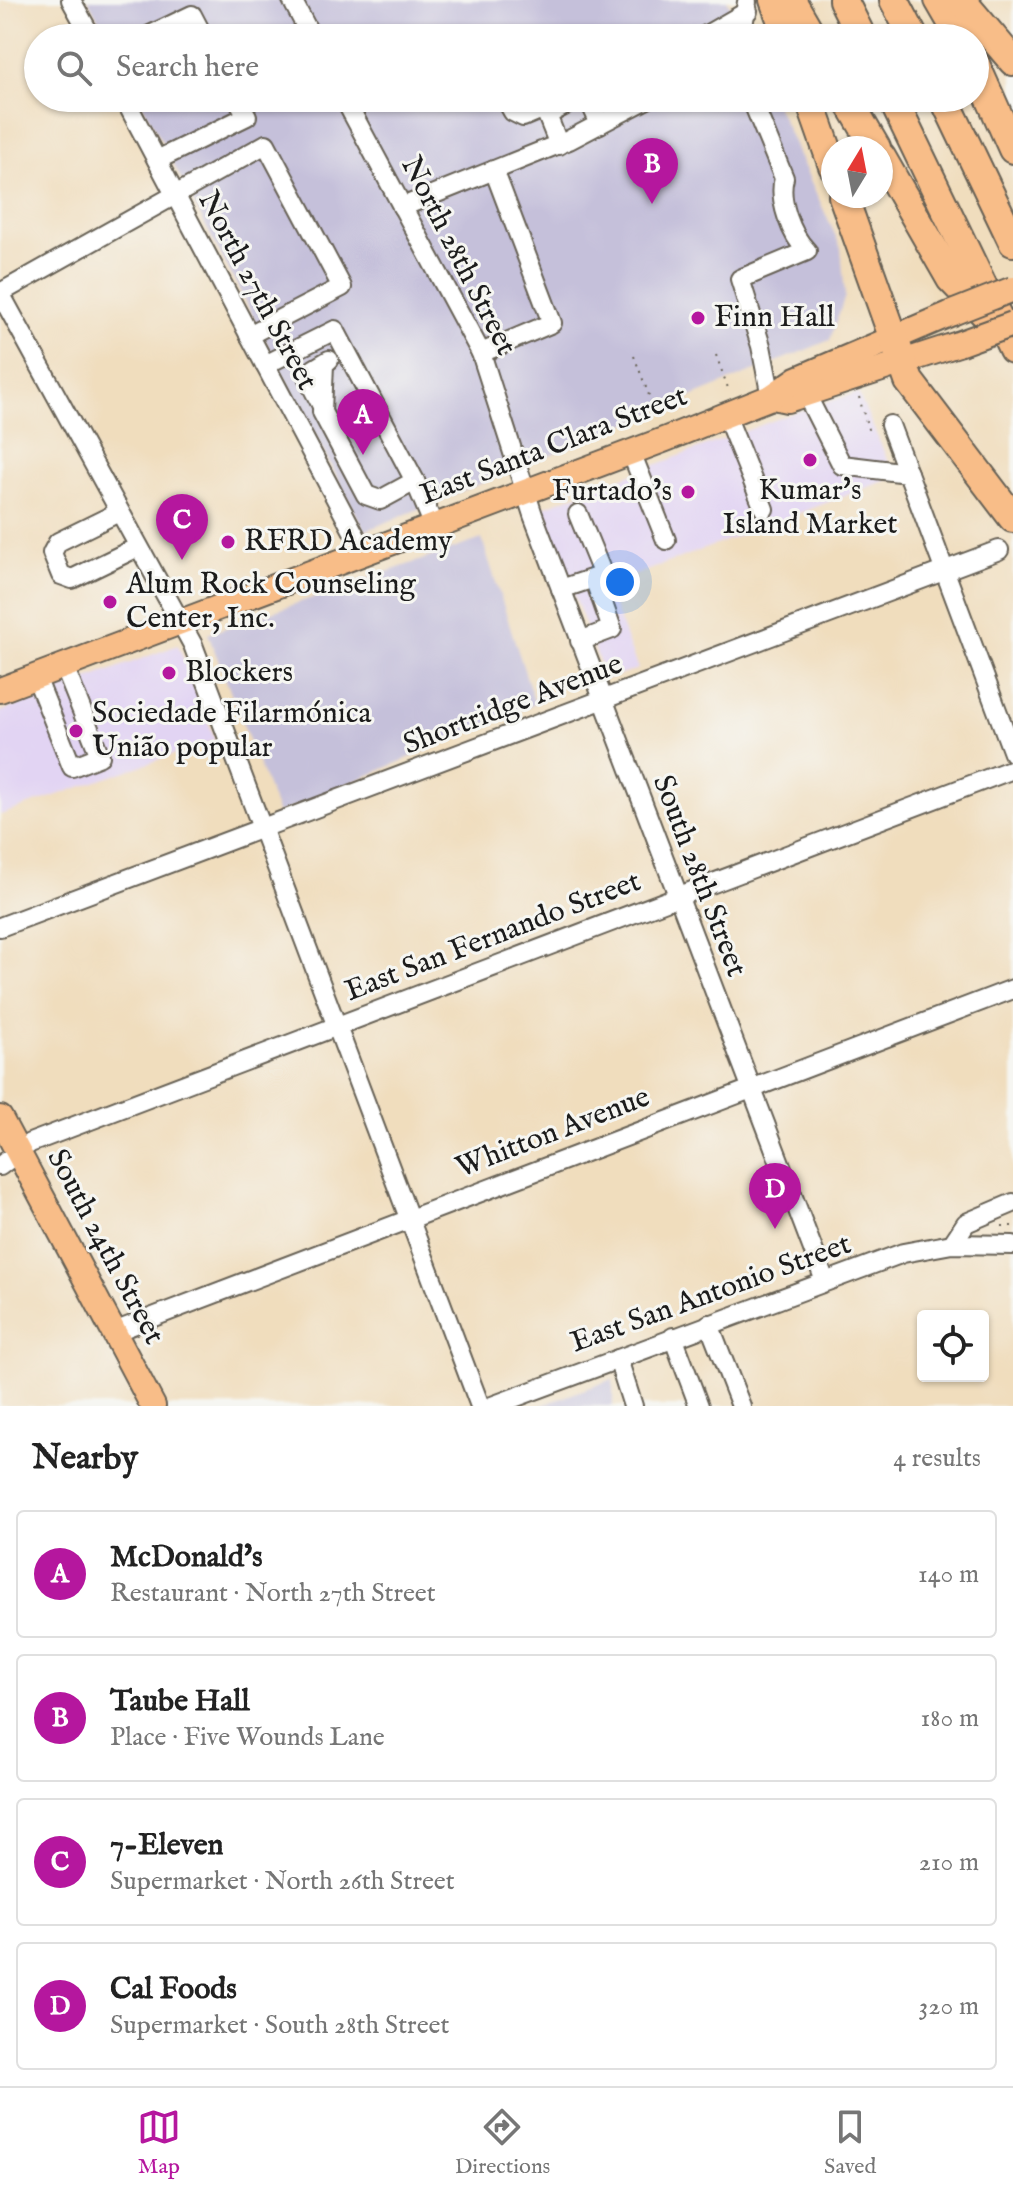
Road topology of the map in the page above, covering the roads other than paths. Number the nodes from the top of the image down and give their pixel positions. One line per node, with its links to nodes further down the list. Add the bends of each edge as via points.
1 (71, 0): 10 (street)
2 (292, 0): 13 (street)
3 (774, 0): 15 (highway)
4 (791, 0): 16 (highway)
5 (843, 0): 17 (highway)
6 (894, 0): 18 (highway)
7 (939, 0): 19 (highway)
8 (961, 0): 20 (highway)
9 (747, 6): 14 (street)
10 (84, 24)
11 (173, 24): 12 (street, via 192,15)
12 (197, 24)
13 (305, 24)
14 (721, 24)
15 (783, 24)
16 (805, 24)
17 (855, 24)
18 (907, 24)
19 (953, 24)
20 (981, 24)
21 (989, 33): 22 (highway)
22 (1013, 61)
23 (989, 95): 41 (highway)
24 (131, 112): 42 (street, North 27th Street)
25 (245, 112): 42 (street, via 247,116)
26 (351, 112): 46 (street, North 28th Street)
27 (513, 112): 28 (street, via 523,117)
28 (532, 112)
29 (542, 112): 40 (street)
30 (594, 112): 37 (street)
31 (623, 112): 37 (street)
32 (757, 112): 59 (street, via 784,178 781,190 796,240 807,251 740,279)
33 (814, 112): 38 (highway)
34 (855, 112): 39 (highway)
35 (899, 112): 52 (highway)
36 (951, 112): 48 (highway)
37 (600, 124): 40 (street)
38 (822, 136)
39 (869, 136)
40 (559, 145): 43 (street)
41 (1013, 149)
42 (157, 160): 45 (street, North 27th Street)
43 (494, 170): 46 (street, via 441,182); 55 (street, via 552,323)
44 (893, 178): 52 (highway, via 951,279)
45 (174, 193): 50 (street); 51 (street, North 27th Street); 51 (street, via 266,144 342,287)
46 (402, 207): 55 (street, North 28th Street)
47 (847, 208): 53 (highway)
48 (1013, 242)
49 (1013, 289): 53 (main road, East Santa Clara Street, bridge)
50 (0, 293): 67 (street)
51 (249, 335): 56 (street, North 27th Street)
52 (1011, 336): 57 (main road, East Santa Clara Street, bridge, via 958,344)
53 (891, 337): 57 (highway); 59 (main road, East Santa Clara Street, via 797,379)
54 (344, 349): 56 (street, via 335,330); 64 (street); 64 (street, via 324,364 322,406 369,498 380,500)
55 (481, 353): 65 (street, North 28th Street)
56 (265, 365): 74 (street, North 27th Street)
57 (901, 365): 58 (main road, East Santa Clara Street); 69 (highway)
58 (806, 394): 59 (main road, East Santa Clara Street, via 787,400); 63 (street, via 842,465)
59 (771, 397): 60 (main road, East Santa Clara Street)
60 (726, 415): 62 (main road, East Santa Clara Street); 66 (street)
61 (890, 425): 63 (street)
62 (631, 452): 65 (main road, East Santa Clara Street); 71 (street)
63 (908, 473): 75 (street)
64 (415, 481): 70 (street)
65 (525, 490): 70 (main road, East Santa Clara Street); 77 (street, South 28th Street)
66 (764, 509)
67 (119, 512): 72 (street); 72 (street, via 58,542 52,553 61,575 72,579)
68 (578, 514): 76 (street, via 603,575)
69 (1013, 518)
70 (434, 526): 74 (main road, East Santa Clara Street)
71 (666, 540)
72 (138, 547): 78 (street)
73 (999, 550): 75 (street, Shortridge Avenue)
74 (364, 552): 78 (main road, East Santa Clara Street)
75 (943, 571): 83 (street, Shortridge Avenue); 84 (street)
76 (594, 578): 77 (street); 79 (street, via 612,629)
77 (561, 589): 79 (street, South 28th Street)
78 (181, 622): 80 (main road, East Santa Clara Street); 86 (street)
79 (580, 641): 83 (street, South 28th Street)
80 (64, 666): 81 (main road, East Santa Clara Street); 81 (street, via 100,756 72,767)
81 (36, 677): 82 (main road, East Santa Clara Street)
82 (0, 690)
83 (602, 700): 86 (street, Shortridge Avenue); 87 (street, South 28th Street)
84 (1013, 753)
85 (1013, 769): 87 (street, East San Fernando Street)
86 (263, 829): 88 (street, Shortridge Avenue); 90 (street)
87 (677, 895): 90 (street, East San Fernando Street); 91 (street, South 28th Street)
88 (0, 927)
89 (1013, 989): 91 (street, Whitton Avenue)
90 (339, 1027): 93 (street, East San Fernando Street, via 30,1143); 95 (street)
91 (749, 1088): 95 (street, Whitton Avenue); 98 (street, South 28th Street)
92 (0, 1118): 93 (main road, South 24th Street)
93 (9, 1159): 100 (main road, South 24th Street)
94 (1013, 1203): 97 (street, via 966,1223)
95 (410, 1217): 100 (street, Whitton Avenue); 105 (street)
96 (1012, 1243): 97 (street, East San Antonio Street)
97 (952, 1244): 98 (street, East San Antonio Street, via 903,1253)
98 (825, 1281): 99 (street, East San Antonio Street)
99 (709, 1324): 101 (street, East San Antonio Street); 109 (street)
100 (114, 1332): 104 (main road, South 24th Street)
101 (673, 1337): 102 (street, East San Antonio Street); 108 (street)
102 (618, 1359): 103 (street, East San Antonio Street); 107 (street)
103 (538, 1398): 106 (street, East San Antonio Street)
104 (153, 1406)
105 (480, 1406)
106 (492, 1406)
107 (633, 1406)
108 (699, 1406)
109 (741, 1406)

